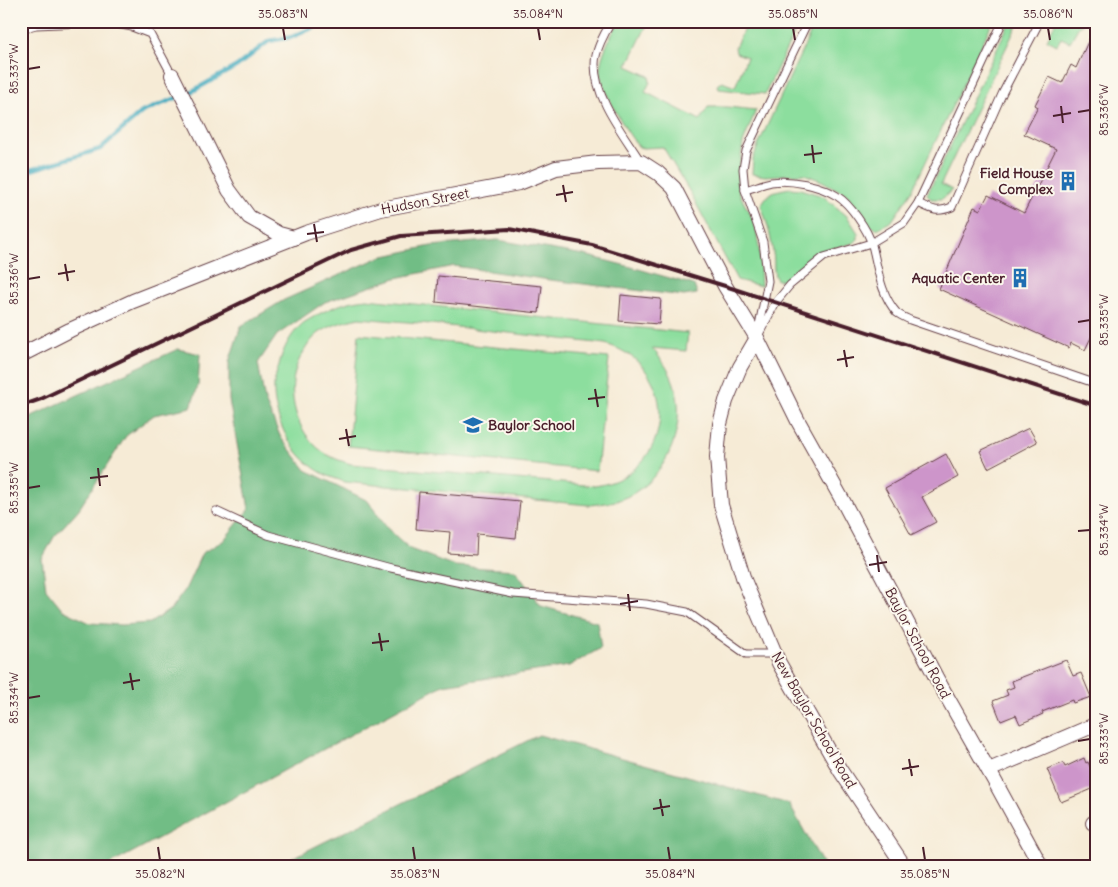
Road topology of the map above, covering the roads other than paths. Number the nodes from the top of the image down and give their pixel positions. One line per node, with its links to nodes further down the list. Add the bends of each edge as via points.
1 (612, 21): 7 (lane, via 595,62 597,81 612,118)
2 (808, 21): 8 (lane, via 746,151 743,169)
3 (1003, 21): 9 (lane)
4 (1040, 21): 9 (lane, via 952,207 942,211)
5 (21, 29): 6 (lane, via 36,25 106,22 132,27 150,34)
6 (172, 75): 10 (street, via 229,190 249,217 279,234)
7 (641, 162): 10 (street, Hudson Street, via 556,168 519,182 381,209); 12 (street, via 674,188 725,286)
8 (745, 190): 11 (lane, via 770,182 791,181 827,191 850,207); 12 (lane, via 764,242 768,281)
9 (918, 203): 11 (lane, via 904,223)
10 (294, 238): 13 (street, Hudson Street, via 133,301)
11 (871, 243): 12 (lane, via 824,257 790,285 776,302); 14 (lane, via 879,280 898,313 910,320)
12 (757, 338): 16 (street, New Baylor School Road, via 726,401 717,457 721,505 744,580); 18 (street, Baylor School Road, via 798,421)
13 (21, 356)
14 (1097, 384)
15 (216, 511): 16 (lane, via 268,535 391,568 513,594 646,604 687,612 746,654)
16 (775, 654): 19 (street, New Baylor School Road, via 840,770)
17 (1097, 724): 18 (street)
18 (989, 770): 20 (street, Baylor School Road)
19 (904, 866)
20 (1041, 866)

